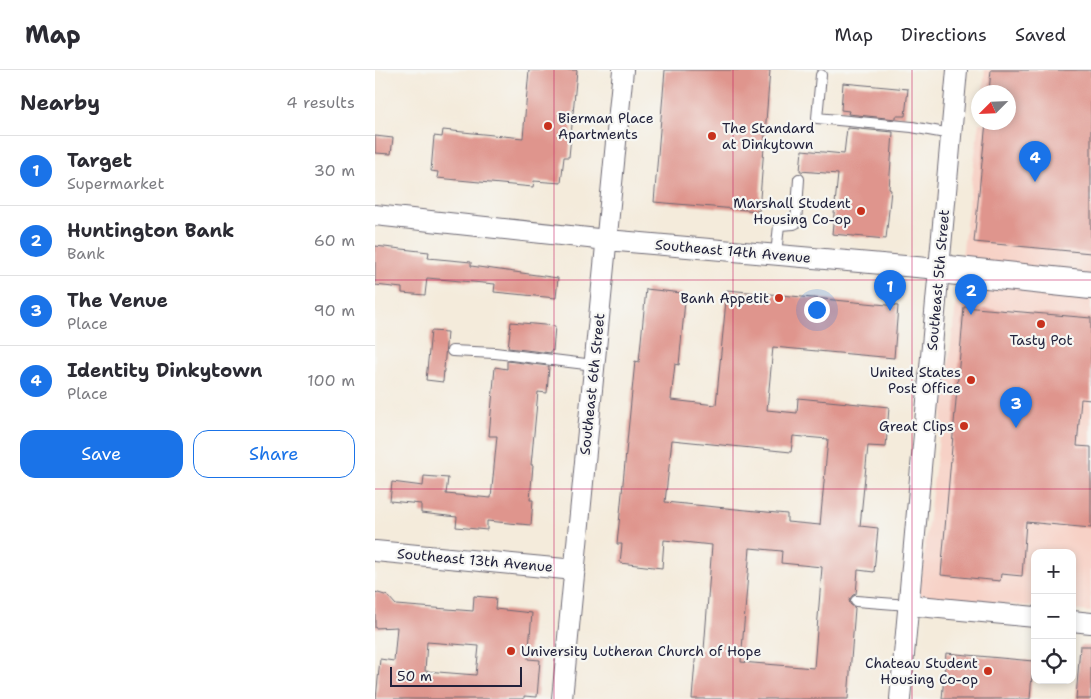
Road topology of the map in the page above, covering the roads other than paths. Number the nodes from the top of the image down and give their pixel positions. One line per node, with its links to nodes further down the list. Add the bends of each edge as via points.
1 (623, 70): 7 (street, Southeast 6th Street)
2 (957, 70): 4 (street, Southeast 5th Street)
3 (821, 75): 4 (lane, via 817,118)
4 (951, 134): 9 (street, Southeast 5th Street)
5 (799, 179): 8 (lane, via 796,223 779,225)
6 (375, 215): 7 (street, Southeast 14th Avenue)
7 (607, 240): 8 (street, Southeast 14th Avenue); 12 (street, Southeast 6th Street)
8 (776, 255): 9 (street, Southeast 14th Avenue)
9 (939, 269): 10 (street, Southeast 14th Avenue); 16 (street, Southeast 5th Street)
10 (1091, 285)
11 (452, 351): 12 (lane, via 495,353)
12 (594, 366): 14 (street, Southeast 6th Street)
13 (375, 551): 14 (street, Southeast 13th Avenue)
14 (575, 570): 20 (street, Southeast 6th Street)
15 (856, 602): 16 (lane)
16 (908, 606): 17 (street); 21 (street, Southeast 5th Street)
17 (1031, 617)
18 (1076, 621): 19 (street)
19 (1091, 622)
20 (562, 699)
21 (900, 699)

